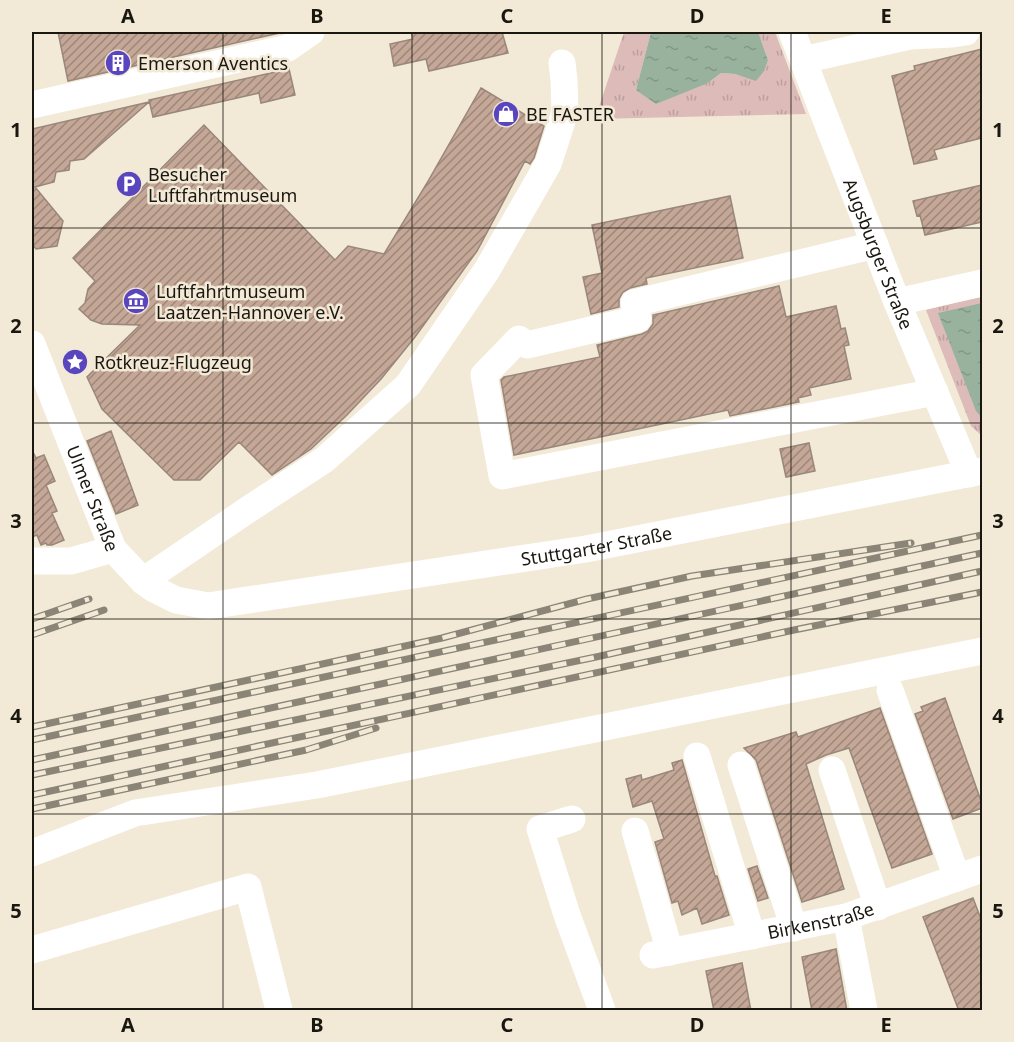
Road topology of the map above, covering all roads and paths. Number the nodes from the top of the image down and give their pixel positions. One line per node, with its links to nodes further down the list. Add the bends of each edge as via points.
1 (311, 32): 6 (street, via 288,48)
2 (792, 32): 4 (street, Augsburger Straße)
3 (966, 32): 4 (street, via 910,36)
4 (803, 60): 7 (street, Augsburger Straße)
5 (562, 63): 15 (street, via 565,112 548,164 487,270 408,385 324,460)
6 (32, 105)
7 (875, 245): 9 (street, Augsburger Straße); 11 (street, via 634,303 638,319 527,345 519,339 484,375 502,476)
8 (982, 283): 9 (street)
9 (897, 302): 11 (street, Augsburger Straße)
10 (32, 344): 13 (street, Ulmer Straße)
11 (935, 392): 12 (street, Augsburger Straße)
12 (976, 473): 16 (street, Stuttgarter Straße, via 586,549)
13 (113, 549): 14 (street, via 71,561); 15 (street, Ulmer Straße)
14 (32, 561)
15 (143, 581): 16 (street, Ulmer Straße, via 176,600)
16 (207, 606)
17 (982, 651): 24 (street, via 317,785 135,813)
18 (890, 690): 26 (street)
19 (697, 756): 30 (street)
20 (741, 765): 29 (street)
21 (832, 770): 27 (street)
22 (572, 819): 33 (street, via 540,829)
23 (635, 831): 30 (street, Birkenstraße, via 661,954)
24 (32, 853)
25 (982, 869): 26 (street, Birkenstraße)
26 (957, 878): 27 (street, Birkenstraße)
27 (878, 907): 28 (street, Birkenstraße)
28 (846, 917): 29 (street, Birkenstraße); 34 (street)
29 (795, 928): 30 (street, Birkenstraße)
30 (752, 936)
31 (32, 950): 32 (street, via 248,887)
32 (279, 1011)
33 (602, 1011)
34 (864, 1011)

